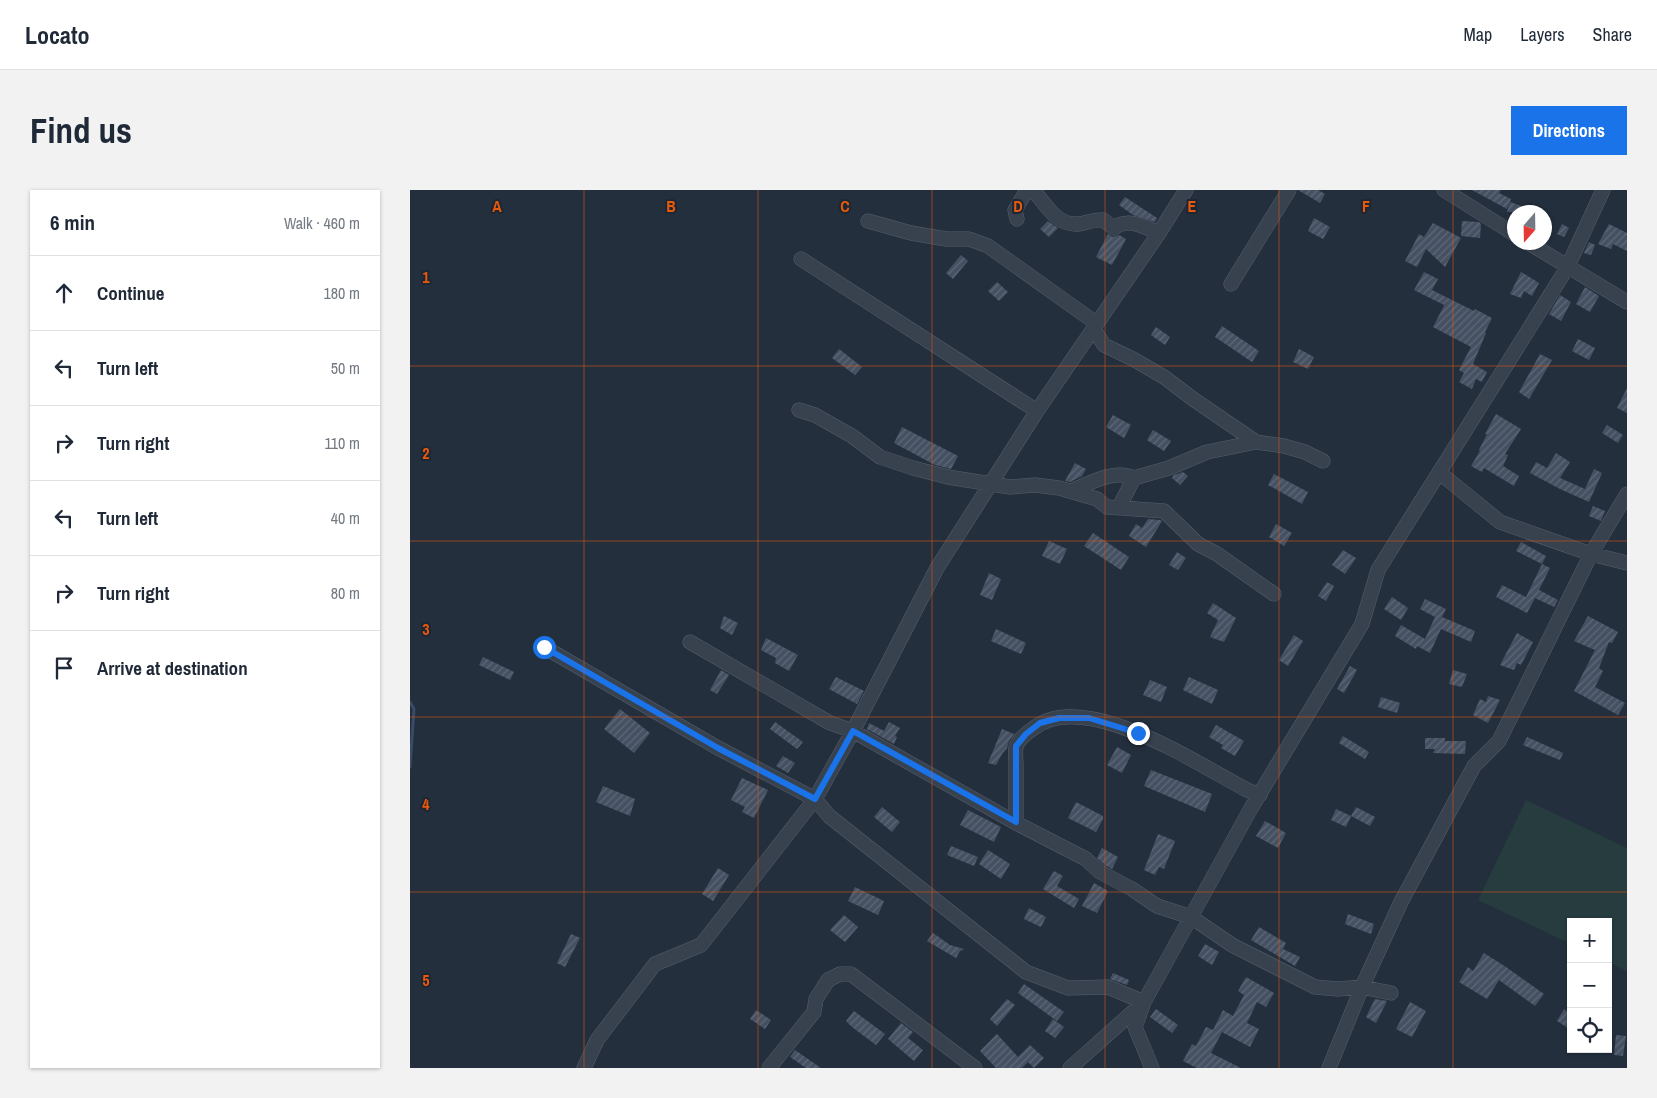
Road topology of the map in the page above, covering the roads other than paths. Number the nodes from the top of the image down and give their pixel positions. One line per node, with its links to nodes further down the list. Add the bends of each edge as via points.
1 (1027, 190): 7 (street, via 1015,210)
2 (1033, 190): 10 (street, via 1052,214 1067,223 1103,220 1114,228 1128,223)
3 (1186, 190): 10 (street)
4 (1289, 190): 14 (street)
5 (1444, 190): 9 (street)
6 (1603, 190): 13 (street)
7 (1017, 219)
8 (868, 221): 16 (street, via 911,233 970,239 988,246)
9 (1507, 230)
10 (1159, 233): 16 (street)
11 (1539, 250): 13 (street)
12 (801, 260): 18 (street)
13 (1567, 268): 15 (street); 21 (street)
14 (1231, 284)
15 (1627, 302)
16 (1095, 325): 18 (street); 19 (street, via 1104,345 1164,377)
17 (799, 410): 24 (street, via 815,415 852,436 880,458 948,477)
18 (1037, 411): 24 (street)
19 (1256, 442): 20 (street, via 1284,446); 22 (street, via 1207,452)
20 (1323, 461)
21 (1440, 473): 29 (street, via 1500,522); 35 (street, via 1378,570 1362,624)
22 (1134, 478): 23 (street, via 1124,473); 28 (street)
23 (1092, 482): 25 (street); 27 (street)
24 (990, 484): 25 (street, via 1010,487 1034,485); 34 (street, via 938,568)
25 (1071, 491): 27 (street)
26 (1627, 494): 29 (street)
27 (1097, 499): 28 (street, via 1107,507)
28 (1119, 507): 31 (street, via 1164,511 1198,544)
29 (1591, 554): 30 (street); 39 (street, via 1499,741 1474,766 1401,902)
30 (1627, 563)
31 (1274, 594)
32 (690, 642): 34 (street, via 830,723)
33 (544, 647): 36 (street, via 718,748)
34 (853, 731): 36 (street); 37 (street)
35 (1260, 795): 37 (street, via 1138,733 1089,718 1059,718 1040,723 1016,746); 38 (street)
36 (815, 799): 41 (street, via 829,816 1026,972 1068,988 1108,987); 42 (street, via 701,945 656,964 597,1040)
37 (1016, 822): 38 (street, via 1086,859 1100,872 1132,888 1157,906)
38 (1191, 916): 39 (street, via 1232,945 1316,987); 41 (street)
39 (1362, 987): 40 (street); 47 (street)
40 (1391, 993)
41 (1144, 1002): 45 (street); 46 (street, via 1135,1027)
42 (584, 1068)
43 (769, 1068): 44 (street, via 814,1012 816,999 828,980 840,974 851,974)
44 (975, 1068)
45 (1070, 1068)
46 (1152, 1068)
47 (1329, 1068)

